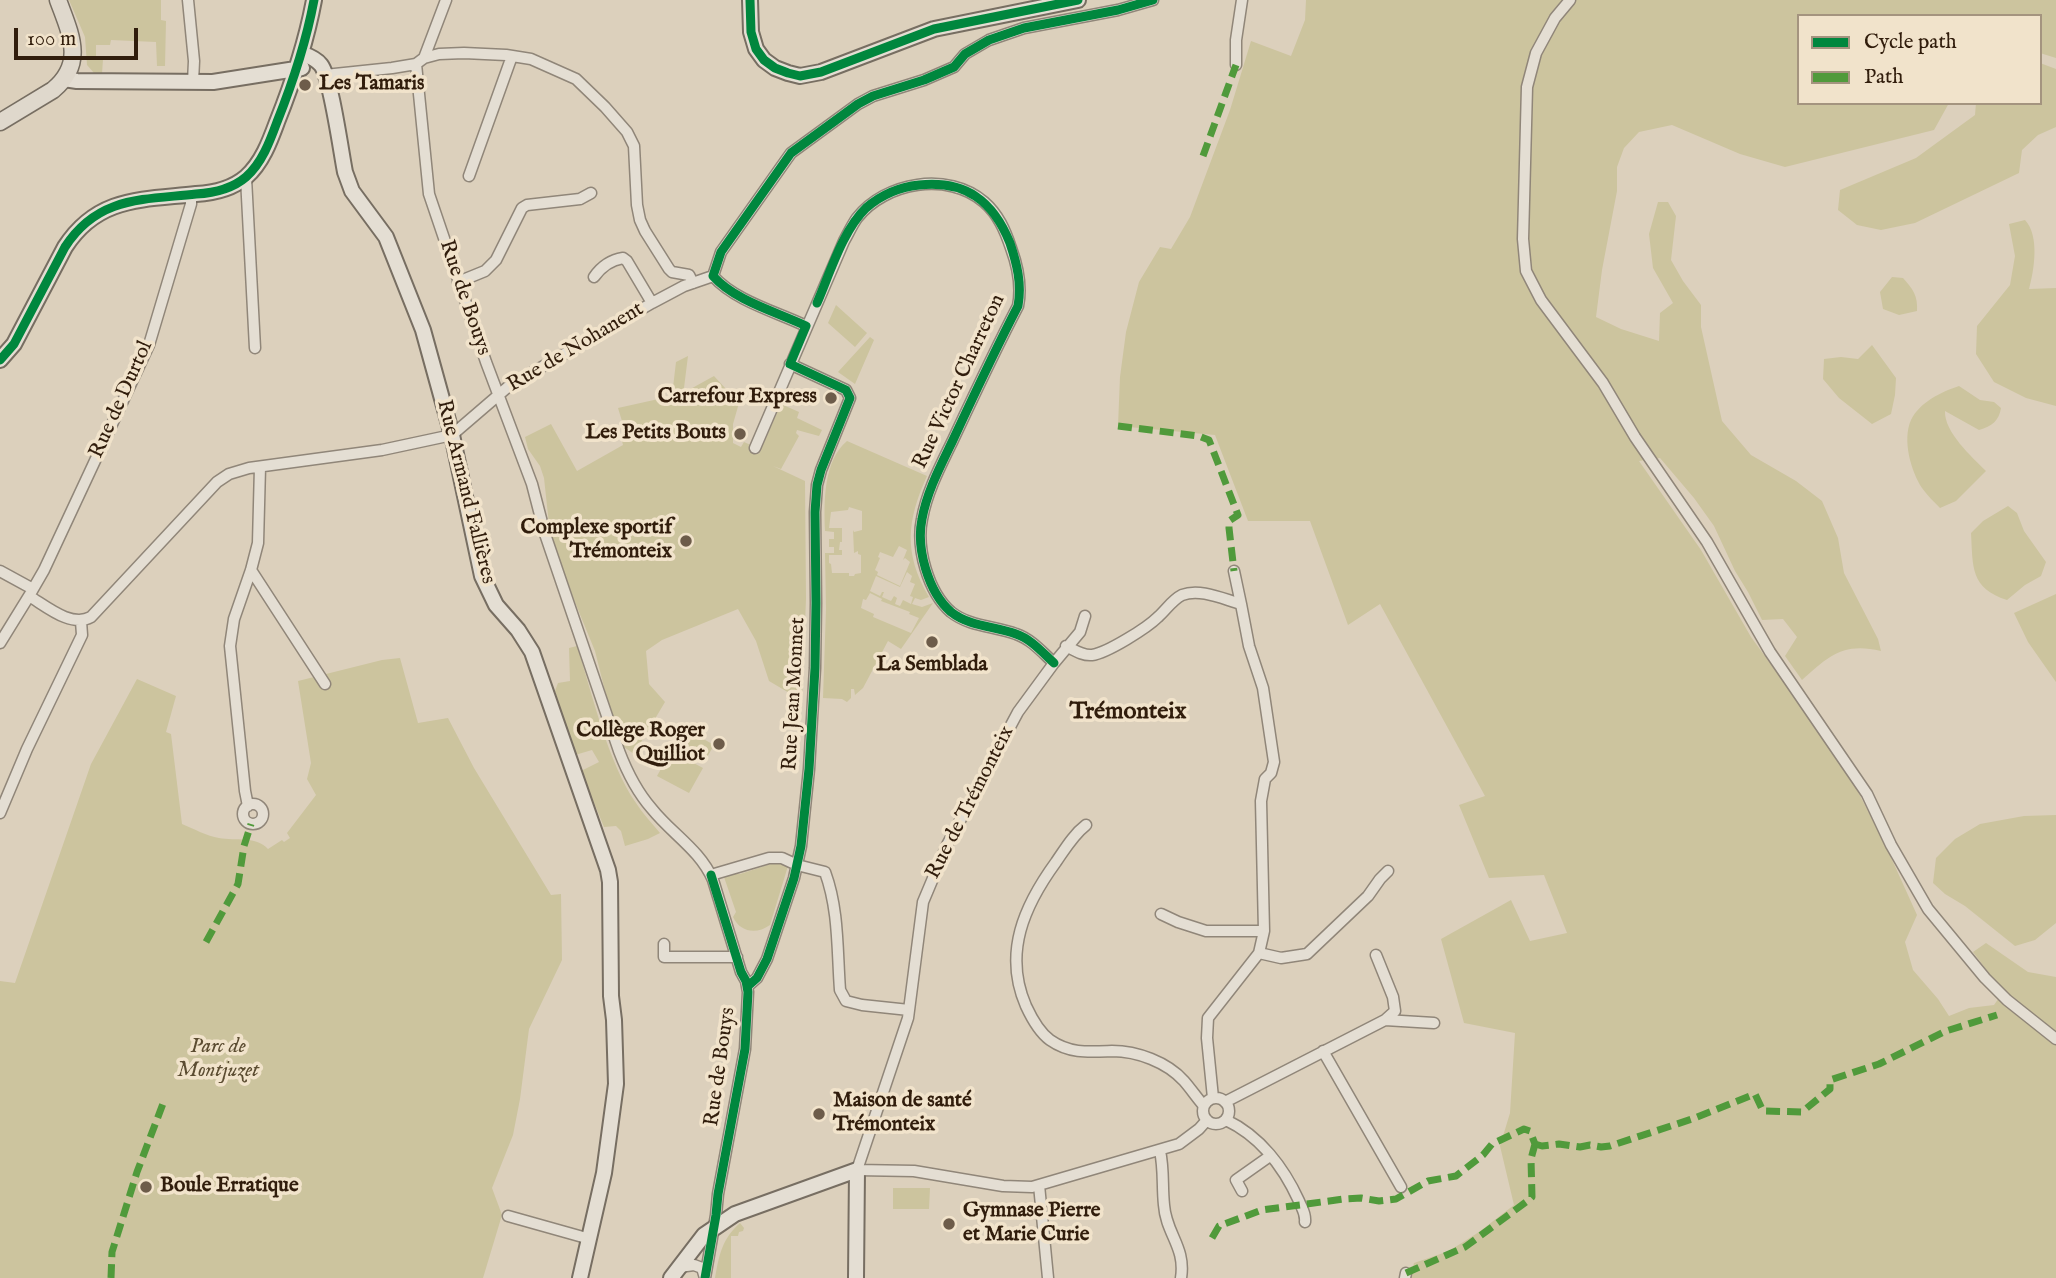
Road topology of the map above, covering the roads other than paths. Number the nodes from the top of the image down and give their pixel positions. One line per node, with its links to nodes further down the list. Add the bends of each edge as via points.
1 (58, 0): 16 (main road, via 74,46)
2 (188, 0): 18 (street)
3 (314, 0): 11 (street)
4 (446, 0): 13 (street, Rue de Bouys)
5 (750, 0): 10 (street, via 756,50 775,68 800,76 934,29)
6 (1078, 0): 10 (street)
7 (1153, 0): 26 (street, via 989,40 965,54 954,67 858,104 791,153 721,252)
8 (1242, 0): 14 (street)
9 (1570, 0): 66 (street, via 1536,53 1527,87 1525,271 1707,542 1770,652 1867,794 1928,909 1985,978)
10 (1022, 6)
11 (303, 54): 15 (street); 17 (street, via 322,65)
12 (512, 56): 13 (street, via 452,53); 22 (street); 29 (street, via 531,59 576,79 627,132 634,146 637,205 645,231 668,269 689,275)
13 (420, 61): 17 (street); 28 (street, Rue de Bouys, via 429,194)
14 (1236, 65)
15 (298, 69): 17 (street, via 312,67); 18 (street); 23 (street, via 263,155)
16 (67, 71): 18 (street, via 93,80); 19 (main road, via 53,90)
17 (325, 75): 36 (street, Rue Armand Fallières, via 349,183 393,251 423,330)
18 (193, 82)
19 (29, 102): 20 (main road); 21 (main road)
20 (0, 114)
21 (0, 122)
22 (469, 176)
23 (246, 178): 25 (street, via 225,189); 32 (street)
24 (591, 193): 28 (street, via 580,199 522,208 496,260 485,271)
25 (191, 195): 33 (street, via 134,200 84,223 65,247 14,344); 42 (street, Rue de Durtol, via 149,345)
26 (713, 276): 29 (street, Rue de Nohanent); 31 (street, via 733,294)
27 (594, 277): 30 (street, via 601,267 622,258)
28 (458, 282): 35 (street, Rue de Bouys)
29 (693, 283): 30 (street, Rue de Nohanent)
30 (652, 303): 35 (street, Rue de Nohanent)
31 (806, 326): 34 (street, Rue Victor Charreton); 48 (street, Rue Victor Charreton, via 857,218 898,189 931,184 962,189 983,201 999,220 1018,270 1018,306 931,486 920,539 933,586 952,612 969,622 1028,639)
32 (255, 348)
33 (0, 360)
34 (790, 364): 37 (street, Rue Victor Charreton); 53 (street, Rue Jean Monnet, via 846,390 850,398 816,494 810,769)
35 (499, 394): 36 (street, Rue de Nohanent); 55 (street, Rue de Bouys, via 629,775 651,809 694,850)
36 (452, 435): 38 (street, Rue de Nohanent); 82 (street, Rue Armand Fallières, via 482,576 496,605 532,652 608,870 616,1084)
37 (755, 448)
38 (260, 467): 39 (street, via 258,543); 45 (street, Rue de Nohanent, via 240,470 217,482 91,618)
39 (251, 570): 49 (street); 50 (street, via 230,646)
40 (0, 571): 42 (street)
41 (1234, 571): 43 (street)
42 (31, 592): 45 (street, via 69,619); 46 (street)
43 (1241, 604): 47 (street, via 1191,593 1171,602 1149,626 1099,652 1084,654); 57 (street, via 1263,688 1274,762 1261,801)
44 (1086, 617): 47 (street, Rue de Trémonteix, via 1080,632)
45 (81, 621): 51 (street, via 82,635)
46 (0, 643)
47 (1066, 646): 48 (street, Rue de Trémonteix)
48 (1054, 663): 63 (street, Rue de Trémonteix, via 1018,712 927,891)
49 (325, 684)
50 (248, 806)
51 (0, 813)
52 (1086, 825): 70 (street, via 1043,880 1021,926 1016,964 1024,1001 1040,1031 1058,1045 1153,1060 1183,1079)
53 (797, 865): 55 (street, via 769,858); 62 (street, Rue Jean Monnet, via 767,959); 63 (street, via 825,872 835,908 840,990 846,1001)
54 (1388, 871): 59 (street, via 1307,954 1281,958)
55 (711, 875): 61 (street, Rue de Bouys)
56 (1161, 914): 57 (street, via 1206,931)
57 (1264, 931): 59 (street)
58 (664, 944): 61 (street, via 664,957)
59 (1259, 953): 68 (street, via 1208,1018)
60 (1376, 955): 64 (street, via 1395,1011)
61 (737, 957): 62 (street, Rue de Bouys)
62 (748, 986): 81 (street, Rue de Bouys, via 745,1049)
63 (909, 1010): 75 (street, Rue de Trémonteix)
64 (1385, 1020): 65 (street); 67 (street)
65 (1434, 1023)
66 (2056, 1039)
67 (1323, 1051): 69 (street); 77 (street)
68 (1213, 1098): 69 (street); 70 (street)
69 (1225, 1102): 71 (street, via 1229,1109)
70 (1204, 1106): 72 (street)
71 (1226, 1120): 72 (street, via 1218,1124); 74 (street, via 1245,1131)
72 (1207, 1121): 73 (street, via 1179,1144)
73 (1160, 1150): 76 (street); 88 (street, via 1164,1205 1182,1258)
74 (1270, 1156): 78 (street, via 1236,1180); 80 (street, via 1292,1185 1306,1214)
75 (857, 1171): 76 (street, via 914,1171 1003,1186); 81 (street, via 735,1214); 86 (street)
76 (1039, 1185): 87 (street)
77 (1401, 1187)
78 (1242, 1191)
79 (508, 1216): 82 (street)
80 (1305, 1222)
81 (715, 1227): 83 (street); 85 (street, Rue de Bouys)
82 (590, 1239): 84 (street, Rue Armand Fallières)
83 (674, 1273): 85 (street, via 694,1265 702,1268)
84 (580, 1278)
85 (705, 1278)
86 (856, 1278)
87 (1048, 1278)
88 (1181, 1278)

